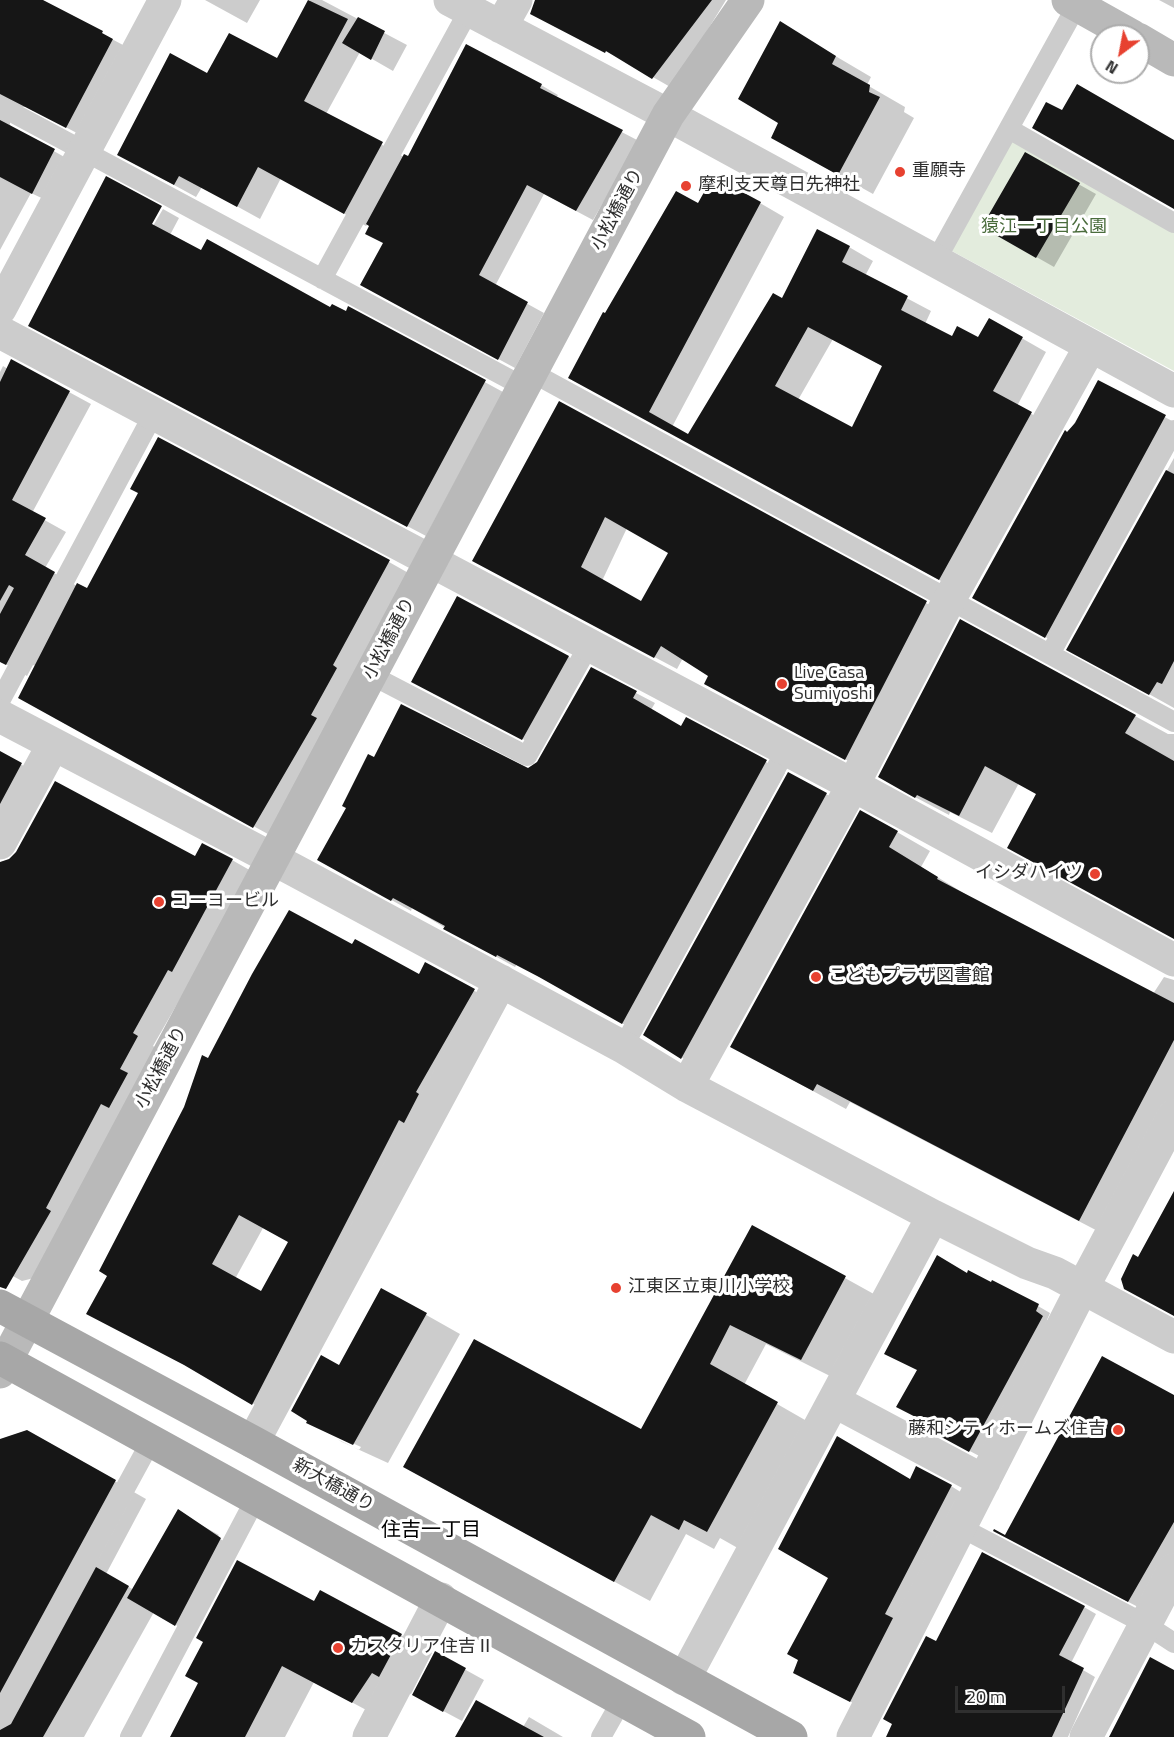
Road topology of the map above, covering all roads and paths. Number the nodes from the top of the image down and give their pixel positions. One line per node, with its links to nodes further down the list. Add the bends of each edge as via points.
1 (165, 0): 12 (street)
2 (748, 0): 10 (street, 小松橋通り)
3 (1072, 2): 6 (street); 11 (lane)
4 (460, 5): 5 (street); 15 (lane)
5 (509, 14): 10 (street)
6 (1111, 24)
7 (1150, 46): 8 (street)
8 (1174, 60)
9 (0, 106): 12 (lane)
10 (668, 115): 14 (street); 19 (street, 小松橋通り)
11 (1009, 129): 13 (lane); 14 (lane)
12 (84, 151): 15 (lane); 16 (street)
13 (1174, 223)
14 (935, 262): 18 (street)
15 (322, 279): 19 (lane)
16 (0, 309)
17 (0, 332): 21 (street)
18 (1090, 347): 20 (street); 24 (street)
19 (528, 380): 23 (street, 小松橋通り); 24 (lane)
20 (1174, 391)
21 (154, 413): 23 (street); 28 (lane)
22 (1174, 430): 26 (lane)
23 (431, 561): 25 (street); 27 (street, 小松橋通り)
24 (950, 600): 26 (lane); 33 (street)
25 (589, 645): 27 (lane, via 527,756); 32 (street)
26 (1050, 654): 30 (lane)
27 (371, 675): 35 (street, 小松橋通り)
28 (0, 701)
29 (0, 716): 31 (street)
30 (1174, 722)
31 (52, 745): 34 (street); 35 (street)
32 (786, 750): 33 (street); 38 (lane)
33 (853, 785): 36 (street); 39 (street)
34 (0, 843)
35 (273, 859): 37 (street); 43 (street, 小松橋通り, via 46,1287)
36 (1174, 960)
37 (501, 981): 38 (street); 48 (street)
38 (623, 1047): 39 (street)
39 (687, 1086): 41 (street)
40 (1174, 1116): 42 (street)
41 (933, 1216): 42 (street); 46 (street)
42 (1083, 1288): 44 (street); 49 (street)
43 (14, 1313): 45 (street, 小松橋通り); 48 (main road, 新大橋通り)
44 (1174, 1337)
45 (2, 1364): 47 (main road)
46 (834, 1401): 49 (street); 56 (street)
47 (151, 1441): 50 (main road); 58 (lane)
48 (253, 1442): 56 (main road, 新大橋通り)
49 (984, 1481): 51 (street)
50 (256, 1498): 53 (main road); 60 (lane)
51 (960, 1527): 54 (lane); 64 (street)
52 (1174, 1570): 54 (street)
53 (441, 1599): 57 (main road); 61 (street)
54 (1145, 1624): 55 (lane); 65 (street)
55 (1174, 1642)
56 (684, 1679): 63 (main road, 新大橋通り)
57 (621, 1700): 59 (main road); 62 (lane)
58 (0, 1718)
59 (677, 1734)
60 (130, 1737)
61 (369, 1737)
62 (601, 1737)
63 (791, 1737)
64 (853, 1737)
65 (1086, 1737)

